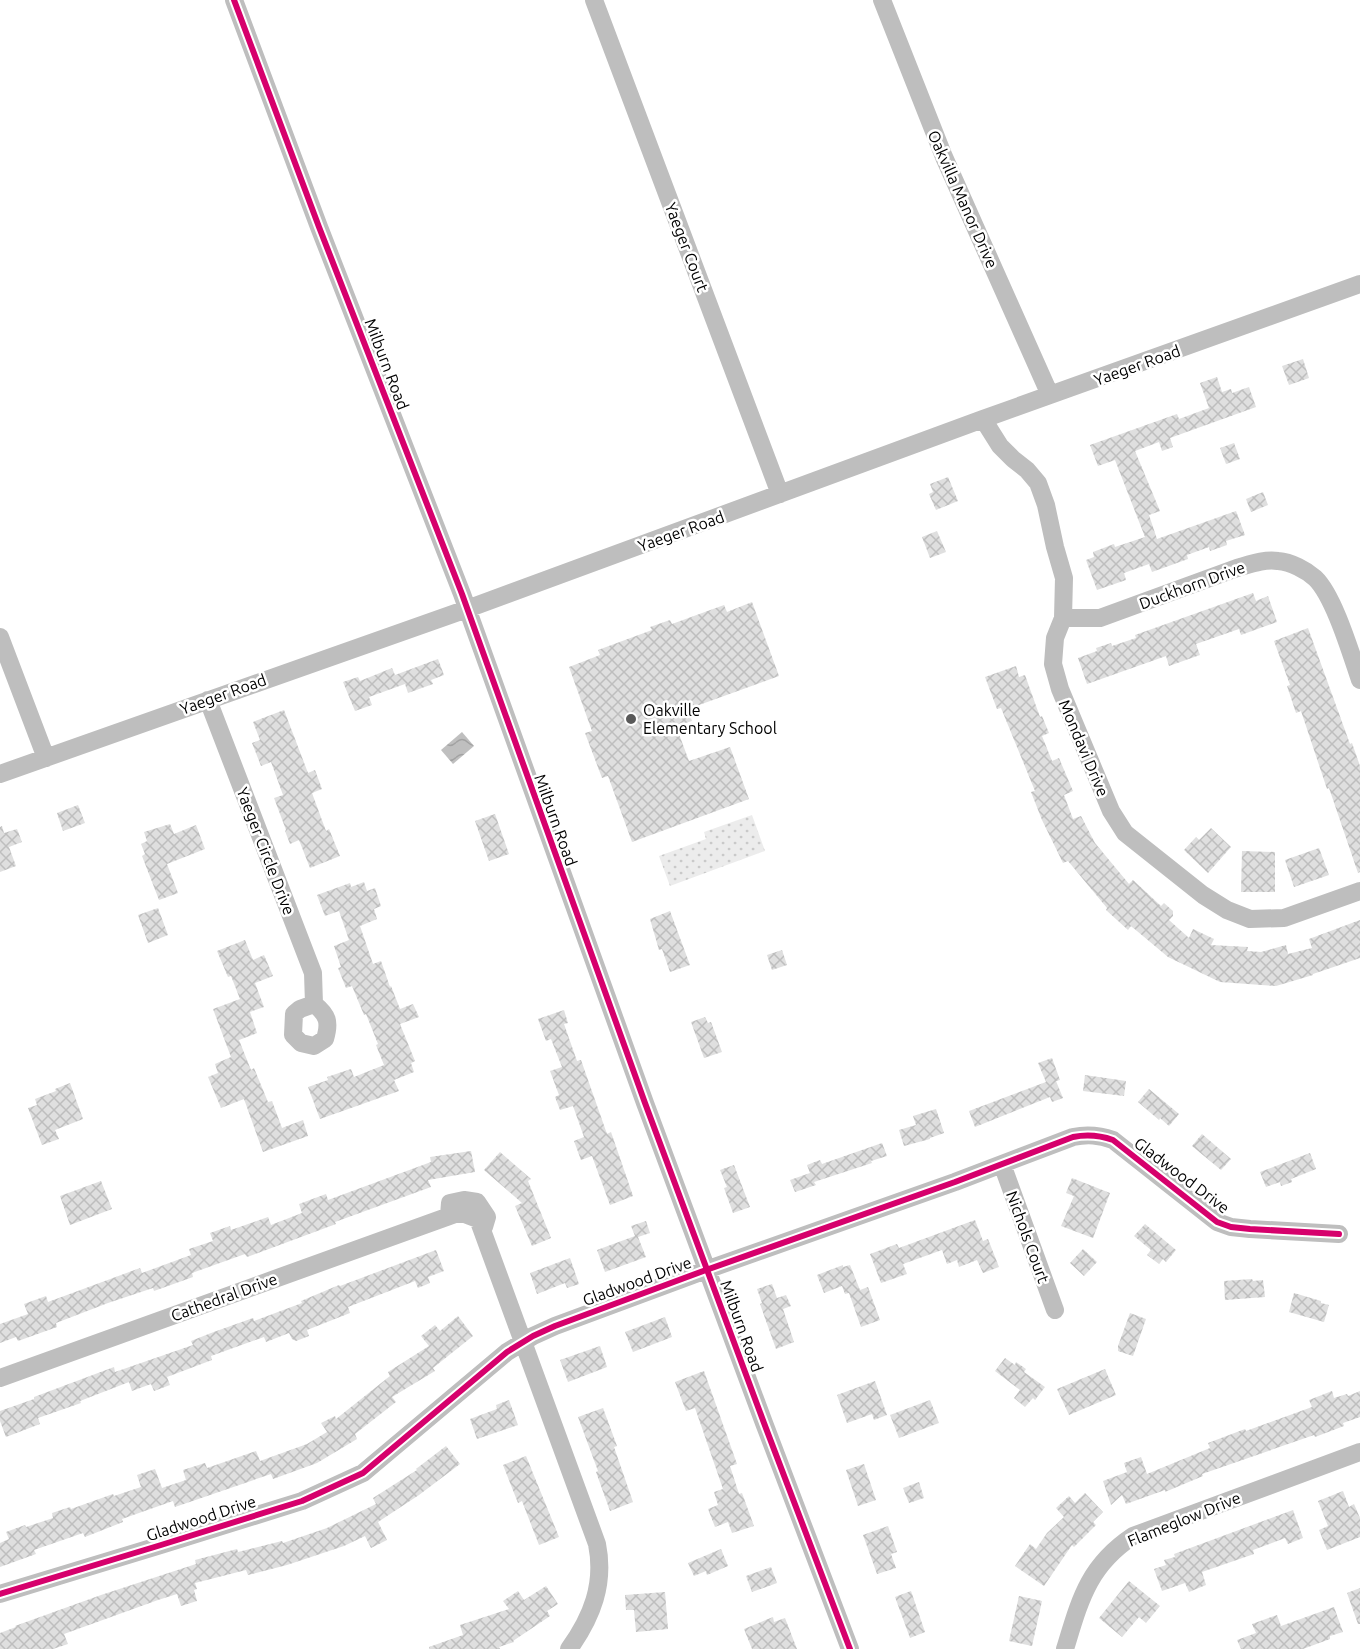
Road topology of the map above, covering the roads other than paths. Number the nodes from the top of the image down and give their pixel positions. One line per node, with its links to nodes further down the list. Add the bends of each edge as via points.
1 (234, 0): 8 (street, Milburn Road)
2 (594, 0): 7 (street, Yaeger Court)
3 (882, 0): 5 (street, Oakvilla Manor Drive, via 944,157)
4 (1360, 284): 5 (street, Yaeger Road)
5 (1050, 395): 6 (street, Yaeger Road)
6 (983, 419): 7 (street, Yaeger Road); 9 (street, Mondavi Drive, via 1000,446 1038,483 1064,578)
7 (780, 494): 8 (street, Yaeger Road)
8 (467, 609): 12 (street, Yaeger Road); 19 (street, Milburn Road)
9 (1063, 618): 11 (street, Duckhorn Drive, via 1100,618 1237,568 1279,561 1303,569 1317,579 1338,620); 15 (street, Mondavi Drive, via 1055,638 1053,664 1060,689 1110,811 1125,833 1203,895 1250,919 1284,918)
10 (0, 637): 13 (street)
11 (1360, 680)
12 (208, 700): 13 (street, Yaeger Road); 16 (street, Yaeger Circle Drive, via 313,973)
13 (46, 758): 14 (street, Yaeger Road)
14 (0, 774)
15 (1360, 891)
16 (314, 1004)
17 (1002, 1164): 18 (street, Gladwood Drive, via 1073,1137 1100,1136 1113,1140 1217,1222 1250,1229); 19 (street, Gladwood Drive); 20 (street, Nichols Court)
18 (1339, 1234)
19 (706, 1270): 21 (street, Gladwood Drive, via 555,1326); 26 (street, Milburn Road)
20 (1055, 1310)
21 (523, 1342): 22 (street, Cathedral Drive, via 478,1219 455,1214); 24 (street, Gladwood Drive, via 363,1473 302,1501); 25 (street, Cathedral Drive, via 600,1557 593,1608)
22 (0, 1378)
23 (1360, 1452): 27 (street, Flameglow Drive, via 1133,1536 1100,1566 1087,1586)
24 (0, 1594)
25 (569, 1649)
26 (850, 1649)
27 (1065, 1649)

